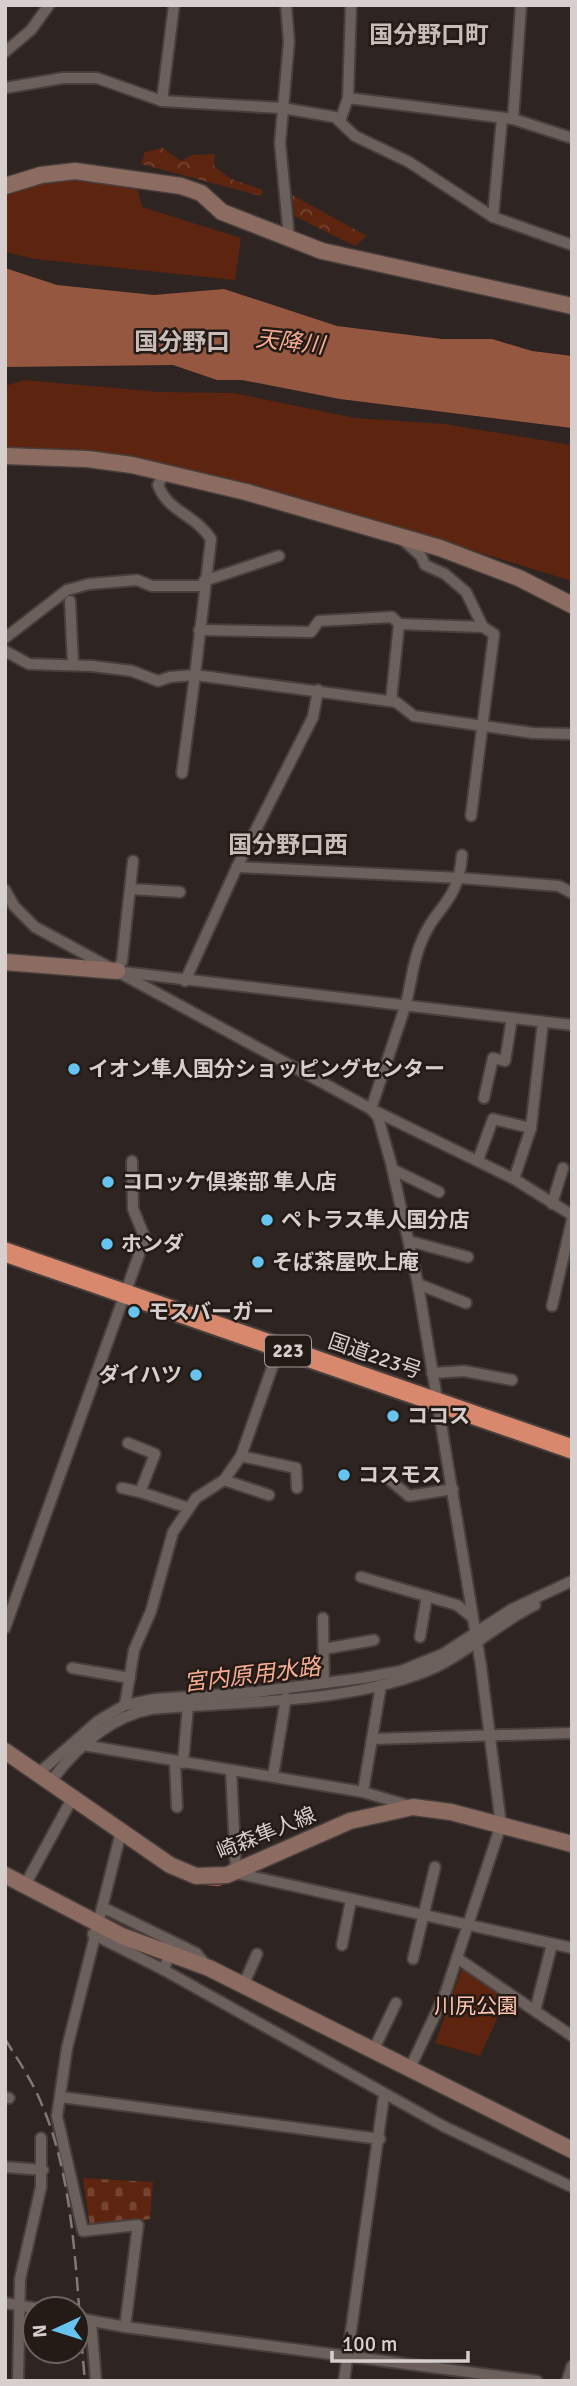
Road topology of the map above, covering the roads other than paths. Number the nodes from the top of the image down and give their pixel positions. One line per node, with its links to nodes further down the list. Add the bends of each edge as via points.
1 (49, 5): 6 (street, via 31,30)
2 (174, 5): 9 (street)
3 (286, 5): 10 (street, via 289,42)
4 (351, 5): 8 (street)
5 (520, 5): 11 (street)
6 (5, 52)
7 (5, 88): 9 (street, via 63,78 97,78)
8 (348, 98): 11 (street); 12 (street)
9 (162, 101): 10 (street)
10 (282, 108): 12 (street, via 313,111); 16 (street, via 279,143)
11 (508, 119): 13 (street); 15 (street)
12 (340, 121): 15 (street, via 355,135 409,162)
13 (572, 138)
14 (5, 186): 16 (street, via 75,171 148,179 201,193 222,212)
15 (493, 217): 17 (street)
16 (289, 237): 18 (street, via 323,251)
17 (572, 245)
18 (572, 306)
19 (5, 456): 20 (street, via 87,459)
20 (164, 473): 21 (street); 23 (street, via 158,485 163,497 203,527 211,539)
21 (401, 537): 25 (street, via 519,578); 27 (street, via 425,565 466,592)
22 (279, 556): 23 (street)
23 (203, 584): 28 (street); 29 (street, via 152,586 137,580 67,590)
24 (70, 601): 31 (street)
25 (572, 605)
26 (400, 624): 27 (street); 28 (street, via 392,617 345,617 319,621 311,632); 34 (street)
27 (483, 627): 35 (street, via 494,634)
28 (199, 630): 32 (street)
29 (5, 638)
30 (5, 651): 31 (street, via 29,664)
31 (73, 663): 32 (street, via 132,671 158,681)
32 (195, 675): 33 (street); 37 (street)
33 (318, 690): 34 (street); 41 (street, via 313,717)
34 (391, 701): 35 (street, via 414,716)
35 (482, 726): 36 (street); 38 (street)
36 (572, 734)
37 (181, 773)
38 (471, 816)
39 (462, 855): 42 (street)
40 (133, 861): 43 (street)
41 (237, 867): 42 (street); 49 (street)
42 (460, 878): 46 (street, via 559,886); 50 (street, via 420,945)
43 (130, 889): 45 (street); 48 (street)
44 (5, 890): 48 (street, via 35,927)
45 (180, 892)
46 (572, 894)
47 (5, 962): 48 (street)
48 (117, 971): 49 (street); 55 (street)
49 (185, 981): 50 (street)
50 (405, 1005): 51 (street); 55 (street)
51 (512, 1018): 52 (street); 54 (street, via 505,1061 493,1058 484,1080)
52 (543, 1022): 53 (street); 56 (street)
53 (572, 1025)
54 (484, 1098)
55 (371, 1109): 57 (street); 60 (street, via 379,1117)
56 (531, 1128): 57 (street, via 493,1119); 61 (street)
57 (478, 1160): 61 (street)
58 (132, 1161): 70 (street, via 134,1209 145,1238)
59 (563, 1168): 63 (street)
60 (392, 1169): 62 (street); 66 (street)
61 (514, 1179): 63 (street)
62 (439, 1192)
63 (552, 1204): 64 (street)
64 (572, 1215)
65 (572, 1220): 72 (street)
66 (409, 1241): 68 (street); 69 (street)
67 (5, 1252): 70 (highway, 国道223号 / 223)
68 (468, 1257)
69 (418, 1284): 71 (street); 74 (street)
70 (123, 1295): 73 (highway, 国道223号 / 223); 94 (street)
71 (466, 1303)
72 (552, 1306)
73 (279, 1348): 76 (highway, 国道223号 / 223); 79 (street)
74 (432, 1373): 75 (street, via 464,1371); 76 (street)
75 (512, 1380)
76 (438, 1402): 78 (highway, 国道223号 / 223); 84 (street)
77 (128, 1443): 85 (street, via 155,1454)
78 (572, 1449)
79 (241, 1456): 80 (street); 83 (street, via 296,1468)
80 (224, 1480): 86 (street); 87 (street)
81 (391, 1481): 84 (street, via 410,1496)
82 (122, 1488): 85 (street)
83 (297, 1488)
84 (453, 1489): 92 (street)
85 (140, 1492): 87 (street)
86 (269, 1495)
87 (189, 1508): 100 (street, via 173,1532 151,1611 136,1643)
88 (361, 1577): 91 (street)
89 (572, 1581): 96 (street, via 512,1609)
90 (572, 1590): 96 (street)
91 (427, 1596): 92 (street, via 457,1605); 95 (street)
92 (472, 1617): 96 (street)
93 (323, 1618): 98 (street)
94 (5, 1628)
95 (420, 1637)
96 (476, 1638): 101 (street, via 401,1671); 102 (street, via 435,1667); 106 (street)
97 (374, 1640): 98 (street)
98 (324, 1649): 101 (street)
99 (72, 1668): 100 (street)
100 (130, 1678): 104 (street)
101 (324, 1683): 104 (street)
102 (381, 1685): 103 (street); 108 (street)
103 (286, 1698): 105 (street); 113 (street)
104 (125, 1705): 114 (street, via 98,1721)
105 (188, 1706): 109 (street, via 126,1715); 111 (street)
106 (490, 1733): 107 (street); 108 (street); 119 (street)
107 (572, 1733)
108 (372, 1739): 115 (street)
109 (83, 1745): 111 (street); 114 (street)
110 (5, 1751): 114 (street, 崎森隼人線)
111 (179, 1762): 112 (street); 117 (street)
112 (231, 1770): 113 (street); 123 (street)
113 (272, 1776): 115 (street)
114 (46, 1777): 116 (street, 崎森隼人線)
115 (363, 1792): 118 (street)
116 (73, 1797): 120 (street, 崎森隼人線); 125 (street)
117 (177, 1807)
118 (413, 1807): 119 (street, 崎森隼人線); 123 (street, 崎森隼人線, via 350,1821)
119 (501, 1825): 121 (street, 崎森隼人線); 129 (street)
120 (121, 1832): 123 (street, 崎森隼人線, via 170,1865 196,1875); 128 (street)
121 (572, 1844)
122 (435, 1867): 127 (street)
123 (236, 1873): 126 (street)
124 (5, 1875): 125 (street)
125 (25, 1885): 128 (street)
126 (351, 1900): 127 (street); 131 (street)
127 (423, 1916): 129 (street); 136 (street)
128 (97, 1921): 133 (street); 137 (street, via 196,1953); 138 (street); 146 (street, via 67,2048)
129 (466, 1926): 130 (street); 135 (street)
130 (552, 1944): 132 (street); 141 (street)
131 (342, 1945)
132 (572, 1948)
133 (169, 1954): 137 (street); 138 (street)
134 (257, 1954): 139 (street)
135 (457, 1958): 141 (street); 144 (street)
136 (413, 1959)
137 (209, 1968): 139 (street)
138 (164, 1970): 145 (street)
139 (243, 1986): 143 (street)
140 (396, 2003): 143 (street)
141 (535, 2011): 142 (street)
142 (572, 2036)
143 (373, 2051): 144 (street)
144 (410, 2068): 149 (street)
145 (384, 2095): 148 (street); 152 (street)
146 (61, 2097): 148 (street); 156 (street, via 57,2116 83,2231 138,2225)
147 (40, 2138): 151 (street)
148 (380, 2139): 157 (street)
149 (572, 2150)
150 (5, 2167): 151 (street)
151 (43, 2170): 154 (street, via 20,2278)
152 (572, 2187)
153 (5, 2303): 154 (street)
154 (19, 2305): 159 (street)
155 (91, 2321): 156 (street); 160 (street)
156 (125, 2327): 157 (street)
157 (347, 2356): 161 (street); 162 (street)
158 (572, 2366): 163 (street)
159 (18, 2381)
160 (96, 2381)
161 (344, 2381)
162 (537, 2381)
163 (567, 2381)

